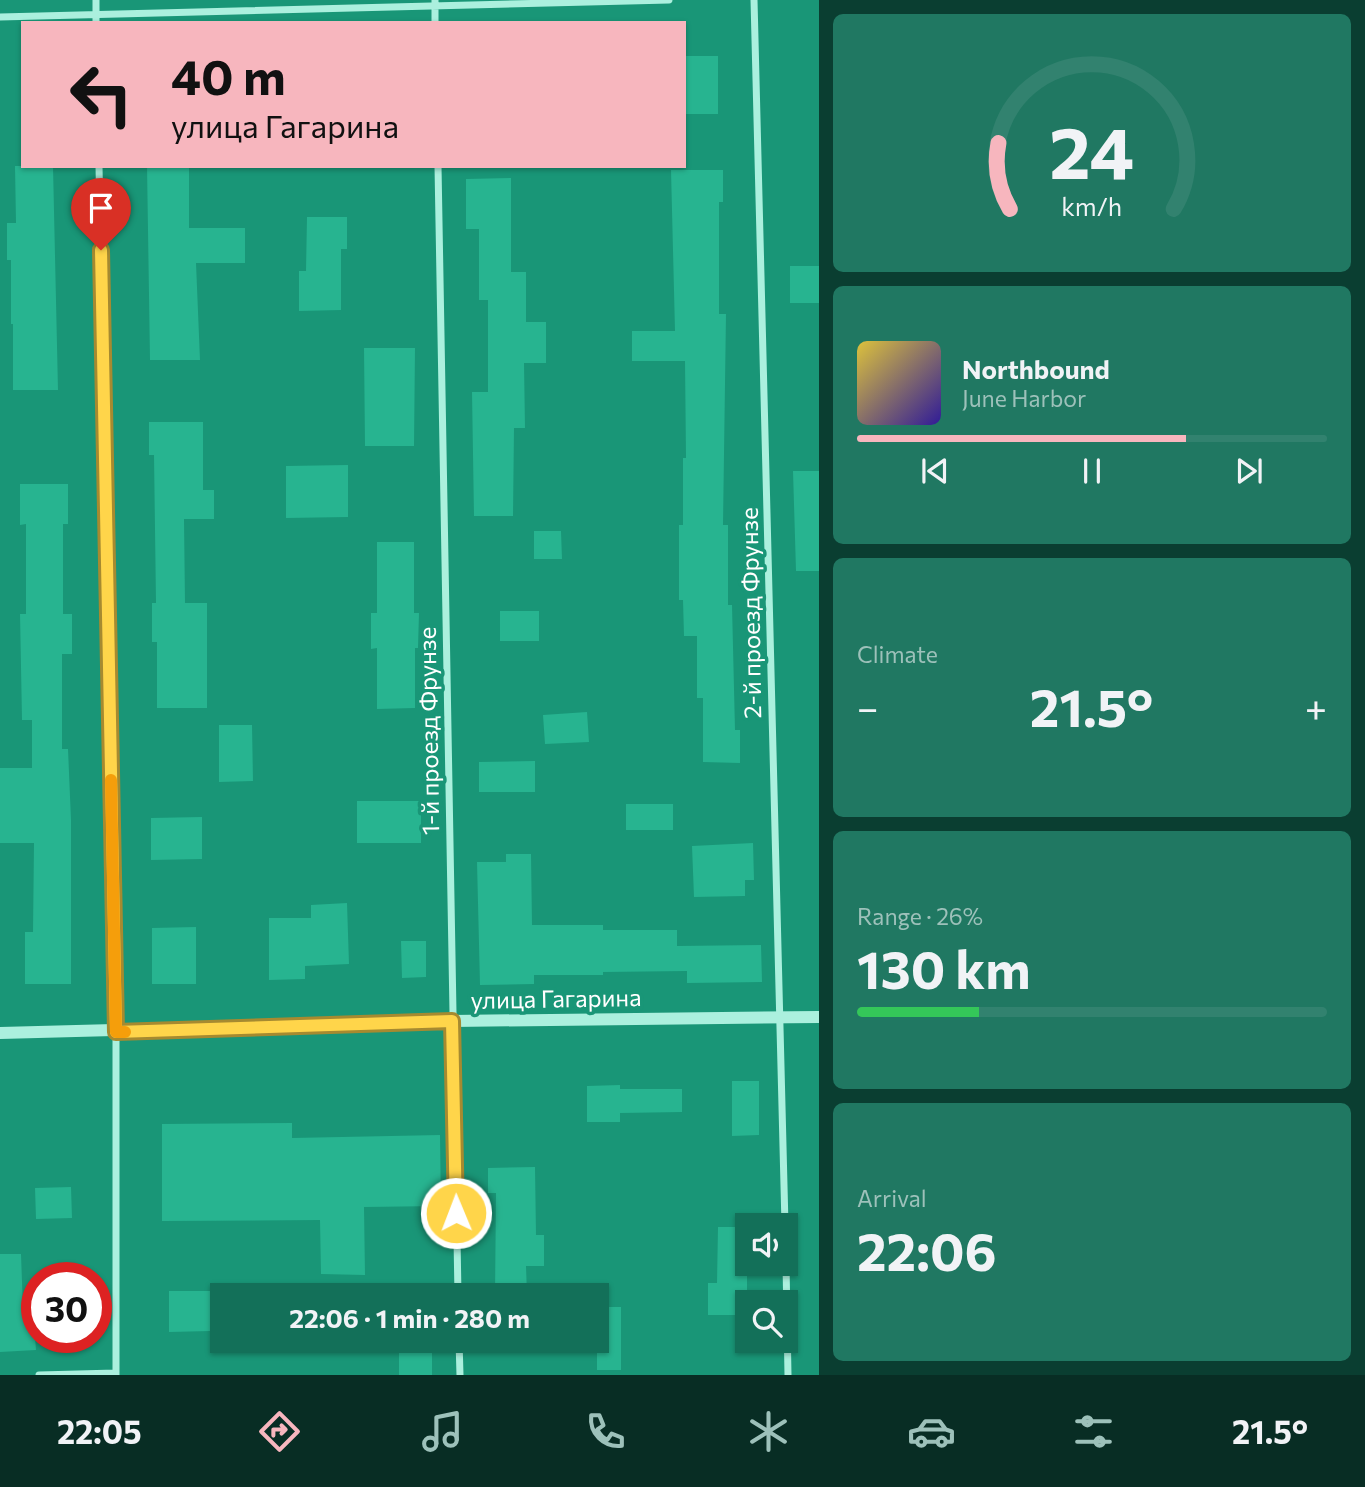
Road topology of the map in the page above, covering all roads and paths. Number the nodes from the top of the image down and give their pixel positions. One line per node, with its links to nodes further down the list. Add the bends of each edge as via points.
1 (96, 0): 5 (street)
2 (668, 0): 4 (street)
3 (754, 0): 11 (street, 2-й проезд Фрунзе)
4 (435, 3): 5 (street); 8 (street)
5 (96, 13): 6 (street); 7 (street)
6 (0, 18)
7 (96, 21)
8 (435, 21)
9 (99, 168): 14 (street)
10 (438, 168): 13 (street, 1-й проезд Фрунзе)
11 (780, 1016): 12 (street, улица Гагарина); 13 (street, улица Гагарина); 16 (street, 2-й проезд Фрунзе)
12 (819, 1017)
13 (452, 1021): 14 (street, улица Гагарина); 18 (street, 1-й проезд Фрунзе)
14 (116, 1032): 15 (street, улица Гагарина); 20 (street)
15 (0, 1033)
16 (785, 1213)
17 (786, 1276): 23 (street)
18 (458, 1283)
19 (459, 1353): 22 (street)
20 (116, 1374): 21 (street)
21 (39, 1375)
22 (460, 1375)
23 (788, 1375)

